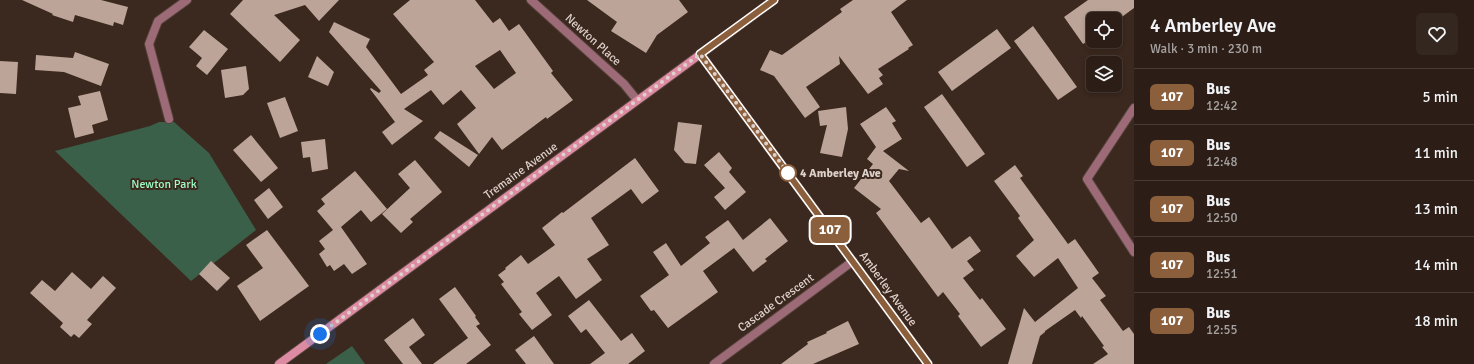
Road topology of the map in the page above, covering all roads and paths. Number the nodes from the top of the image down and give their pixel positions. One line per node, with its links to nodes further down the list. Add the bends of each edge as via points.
1 (187, 0): 7 (street, via 158,21 149,44)
2 (531, 0): 5 (street, Newton Place, via 624,84)
3 (774, 0): 4 (main road, Tremaine Avenue)
4 (700, 54): 5 (main road, Tremaine Avenue); 9 (street, Amberley Avenue)
5 (637, 100): 10 (main road, Tremaine Avenue)
6 (1134, 108): 8 (street, via 1087,179)
7 (169, 119)
8 (1134, 252)
9 (853, 261): 11 (street, Cascade Crescent); 12 (street, Amberley Avenue)
10 (281, 363)
11 (714, 364)
12 (928, 364)

